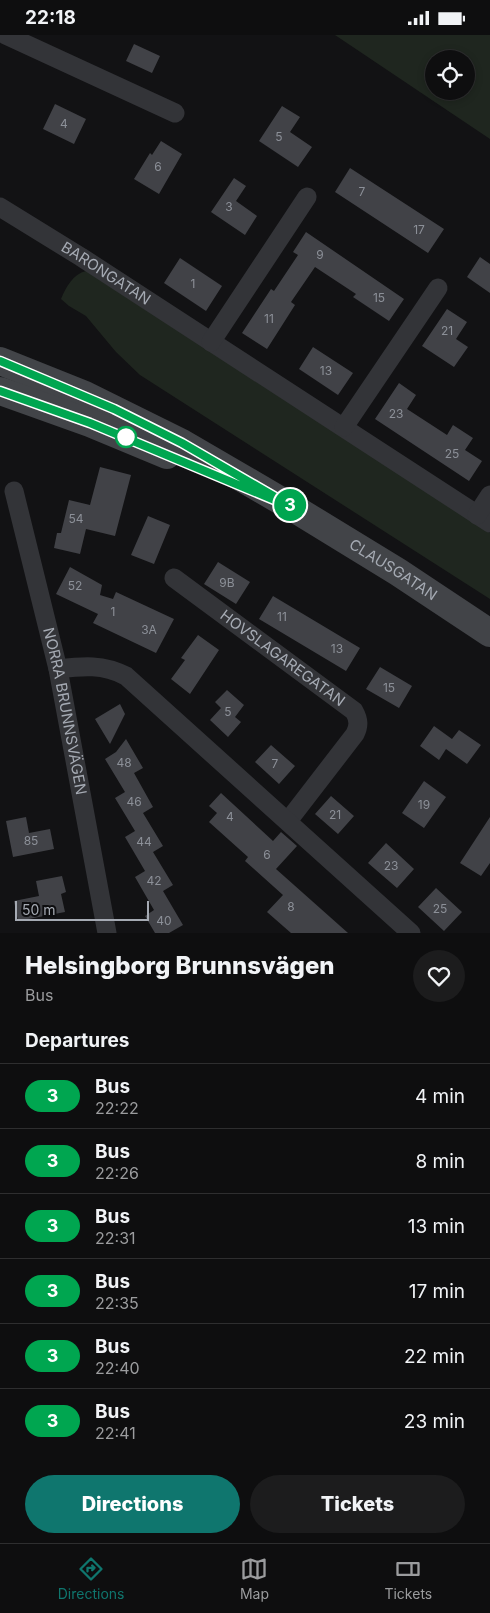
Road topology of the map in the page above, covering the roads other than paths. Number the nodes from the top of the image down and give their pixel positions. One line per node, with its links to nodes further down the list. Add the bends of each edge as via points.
1 (6, 35): 2 (street)
2 (175, 113)
3 (307, 197): 6 (street)
4 (0, 207): 6 (street, BARONGATAN)
5 (438, 288): 9 (street)
6 (211, 342): 9 (street, BARONGATAN)
7 (0, 361): 12 (main road, CLAUSGATAN, via 114,409 182,443)
8 (0, 391): 12 (main road, CLAUSGATAN, via 90,423)
9 (344, 427): 13 (street, BARONGATAN)
10 (14, 491): 16 (street, NORRA BRUNNSVÄGEN)
11 (490, 495): 13 (street, BARONGATAN)
12 (296, 509): 15 (main road, CLAUSGATAN)
13 (483, 519)
14 (174, 578): 17 (street, HOVSLAGAREGATAN, via 357,716 355,734)
15 (490, 633)
16 (58, 669): 17 (street, via 99,666 126,676); 18 (street, NORRA BRUNNSVÄGEN)
17 (288, 821): 19 (street)
18 (107, 933)
19 (411, 933)

